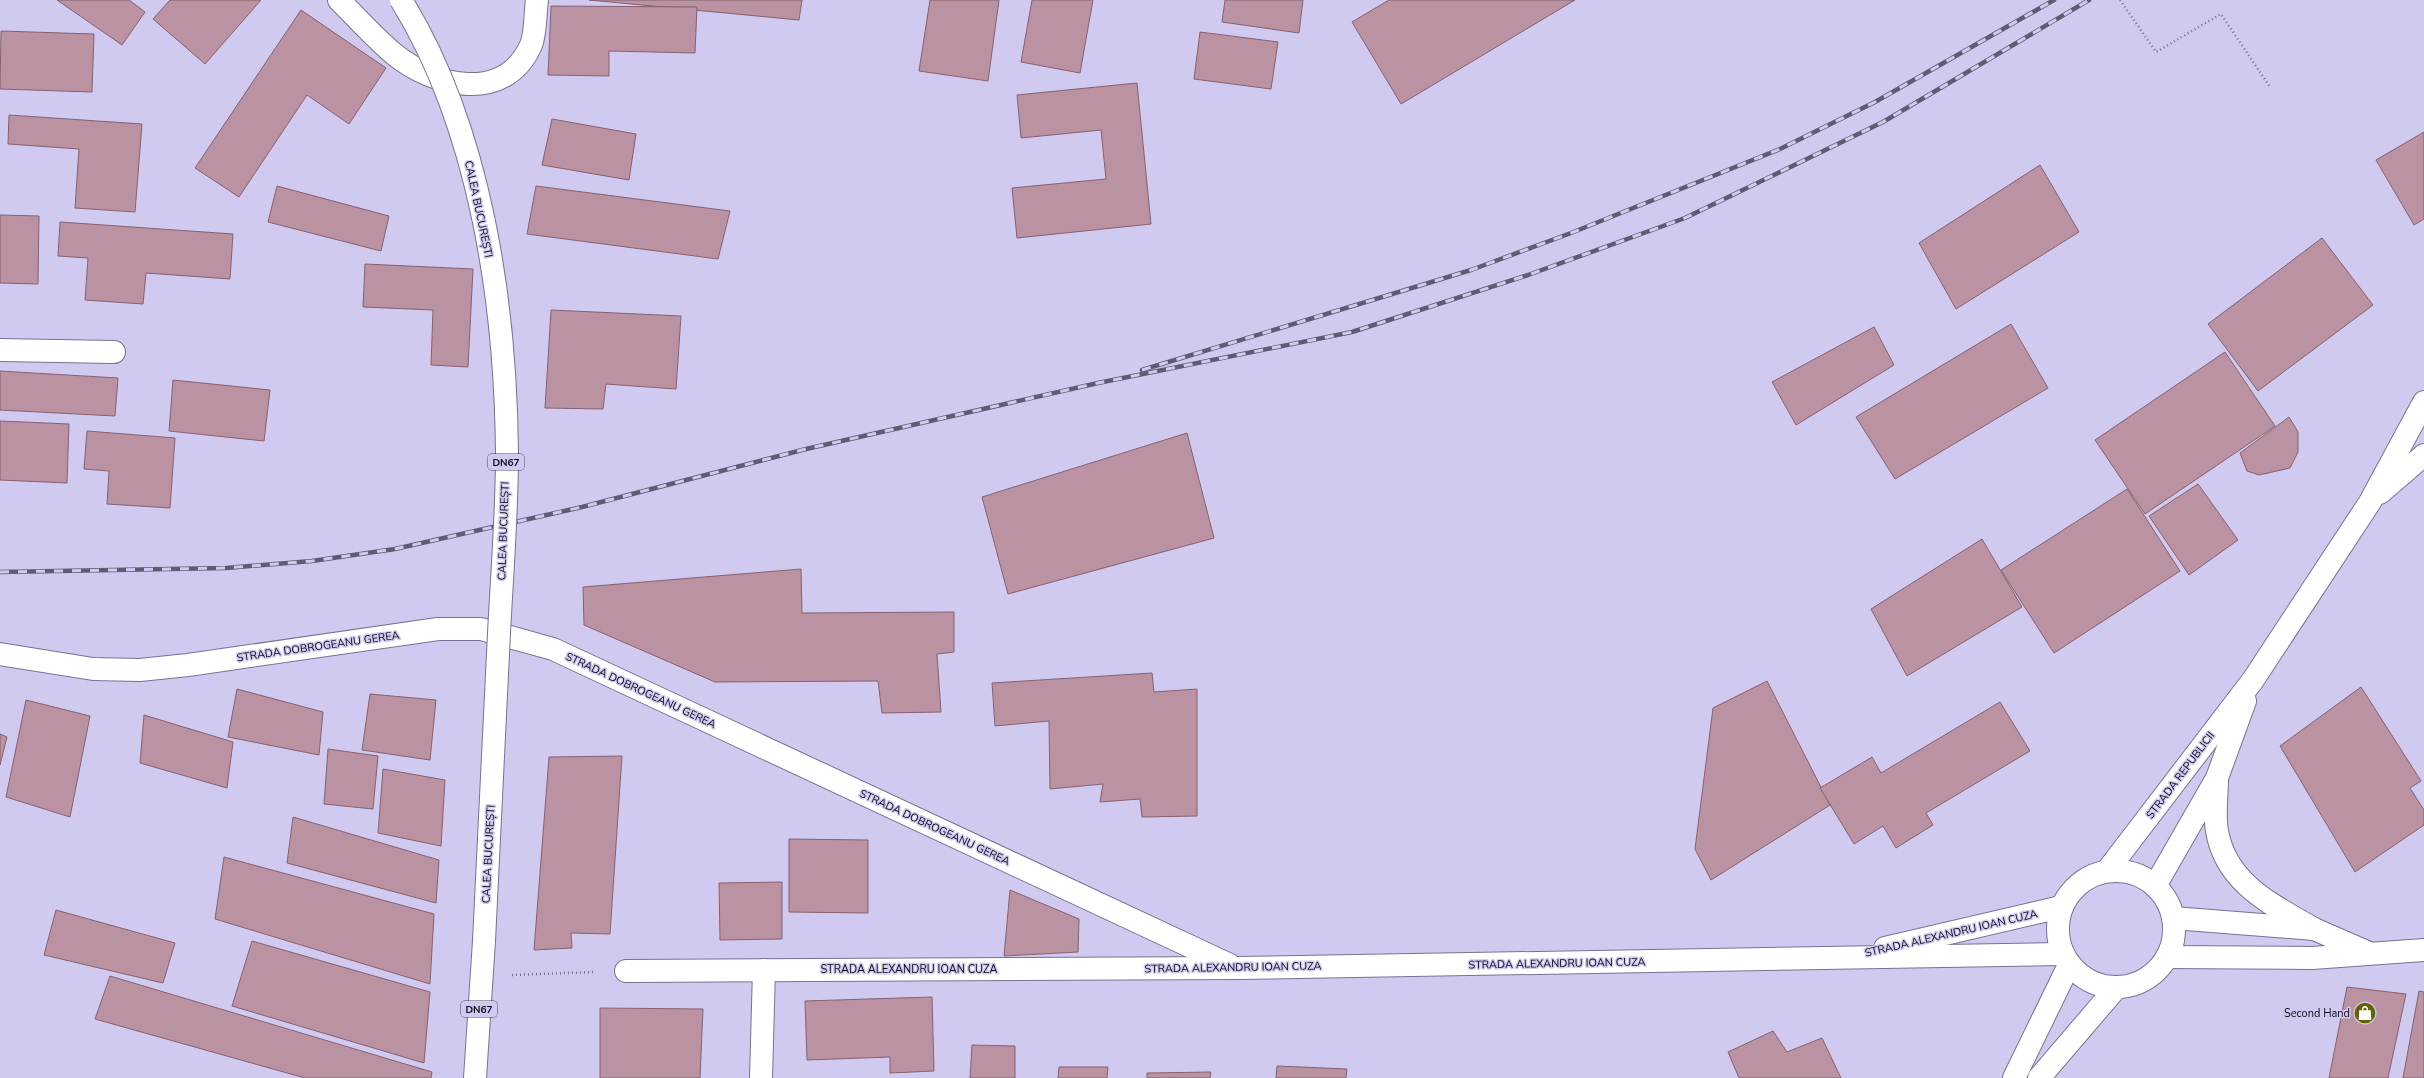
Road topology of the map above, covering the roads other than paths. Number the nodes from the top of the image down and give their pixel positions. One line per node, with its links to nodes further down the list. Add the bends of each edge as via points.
1 (340, 0): 3 (street, via 394,54 436,80 463,85 497,81 515,69 531,44)
2 (401, 0): 26 (street, CALEA BUCUREȘTI / DN67, bridge, via 415,22 444,86 465,148 485,230 497,301 504,373 507,457)
3 (537, 0)
4 (0, 350): 5 (street)
5 (114, 352)
6 (2424, 402): 8 (street, STRADA REPUBLICII)
7 (2424, 455): 8 (street, STRADA REPUBLICII)
8 (2370, 502): 10 (street, STRADA REPUBLICII)
9 (0, 654): 22 (street, STRADA DOBROGEANU GEREA, via 93,669 140,670 438,629 481,629 553,648)
10 (2253, 680): 11 (street, STRADA REPUBLICII); 12 (street, STRADA REPUBLICII)
11 (2217, 778): 13 (street, STRADA REPUBLICII); 16 (street, via 2217,831 2229,867 2257,896)
12 (2108, 871): 13 (street, via 2140,877); 14 (street, via 2088,878 2072,890)
13 (2155, 886): 15 (street, via 2166,900)
14 (2061, 907): 20 (street, STRADA ALEXANDRU IOAN CUZA); 21 (street, via 2057,931)
15 (2173, 918): 16 (street); 19 (street, via 2173,938)
16 (2314, 929): 18 (street)
17 (2424, 950): 18 (street)
18 (2368, 953): 19 (street, via 2312,958)
19 (2167, 957): 25 (street, via 2154,973 2136,984)
20 (1841, 959): 21 (street, STRADA ALEXANDRU IOAN CUZA); 22 (street, STRADA ALEXANDRU IOAN CUZA)
21 (2066, 959): 25 (street, via 2082,977 2098,985); 28 (street)
22 (1237, 968): 23 (street, STRADA ALEXANDRU IOAN CUZA)
23 (764, 970): 24 (street, STRADA ALEXANDRU IOAN CUZA); 27 (street)
24 (626, 971)
25 (2116, 988): 29 (street)
26 (475, 1078)
27 (762, 1078)
28 (2014, 1078)
29 (2039, 1078)

